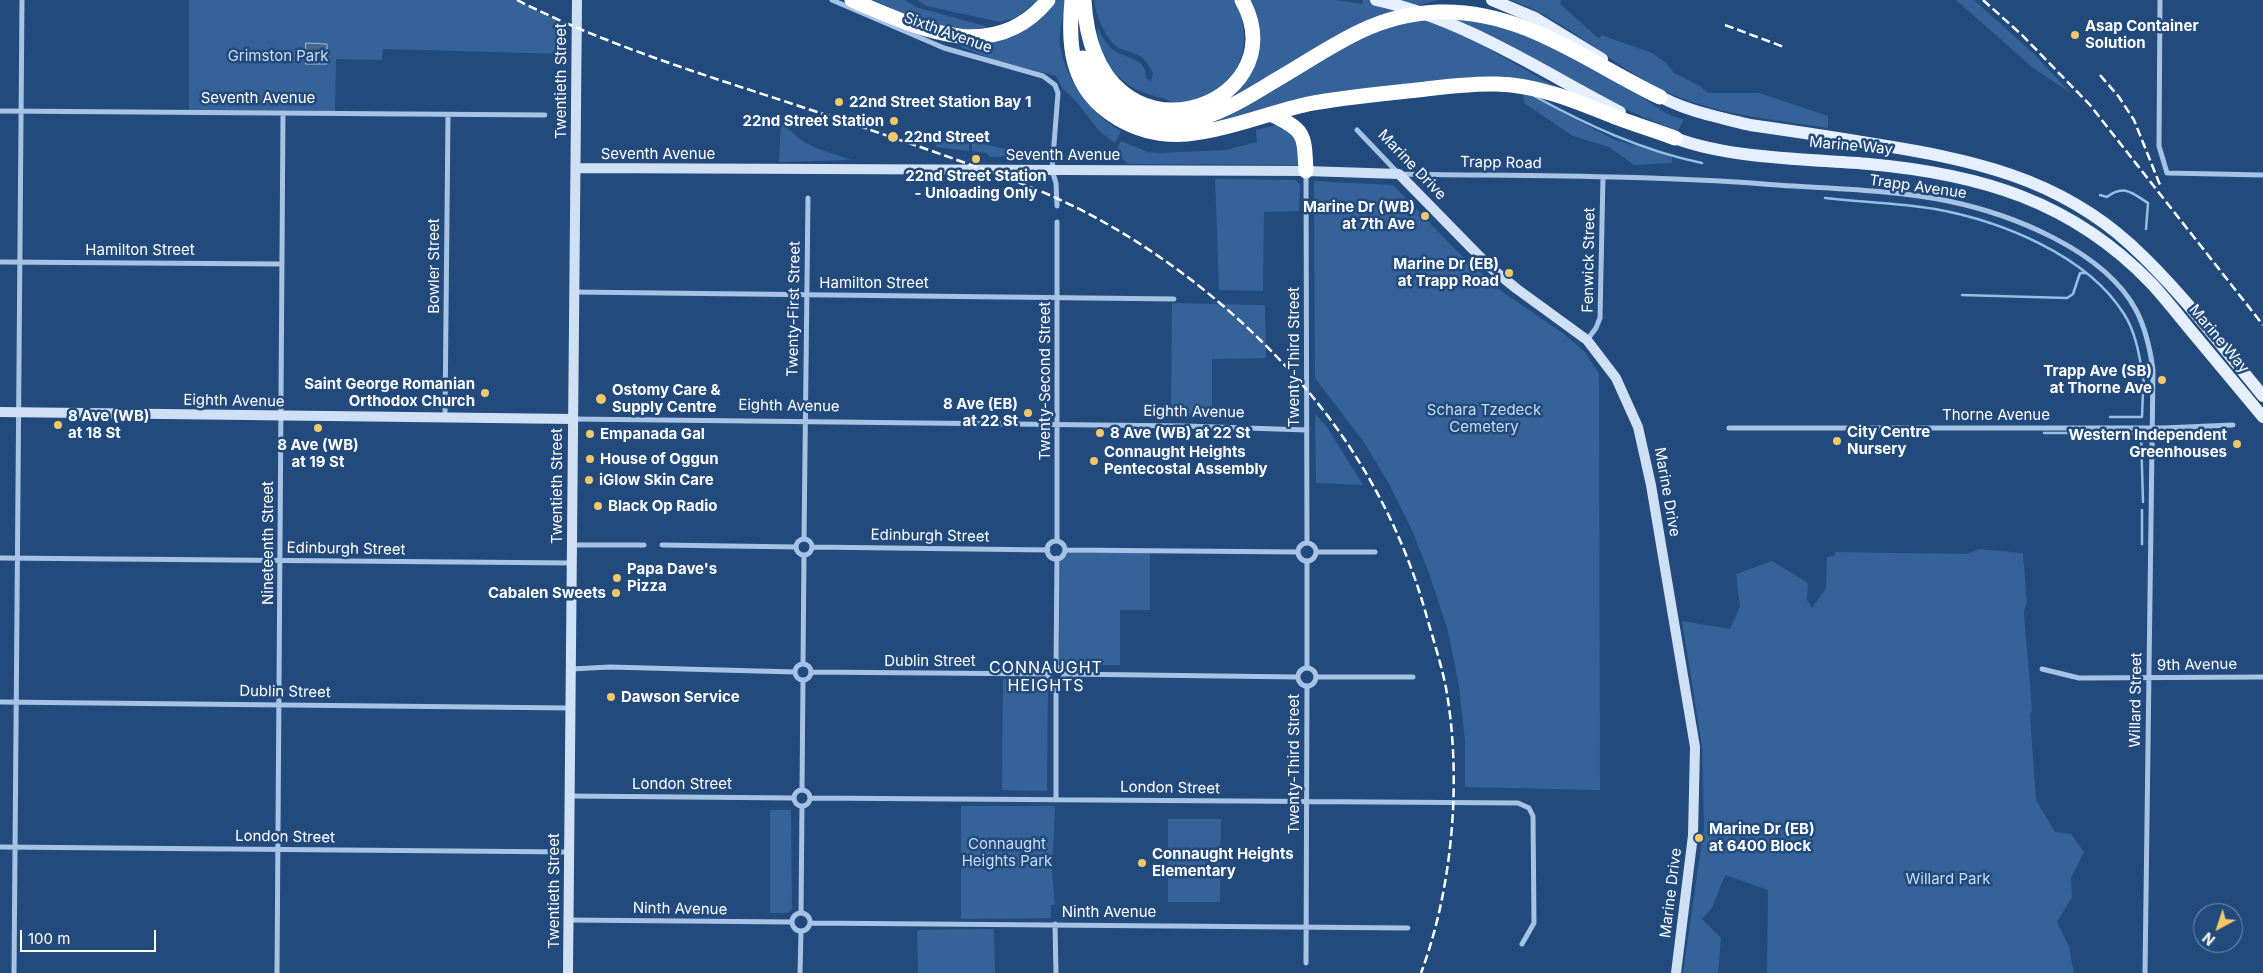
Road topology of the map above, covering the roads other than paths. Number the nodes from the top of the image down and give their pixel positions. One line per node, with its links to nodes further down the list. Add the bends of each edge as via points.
1 (22, 0): 15 (street)
2 (577, 0): 22 (street, Twentieth Street)
3 (832, 0): 23 (street, Sixth Avenue, via 944,48 1044,76 1055,85 1058,93)
4 (852, 0): 5 (highway, via 918,28 967,37 985,36 1013,27)
5 (1048, 0)
6 (1072, 0): 17 (highway, via 1071,36 1075,64 1096,100 1117,118 1145,130 1181,134)
7 (1079, 0): 13 (highway, via 1081,50 1094,81 1123,109 1164,123 1193,121 1238,103 1362,31 1412,15 1437,12 1489,16 1530,28)
8 (1084, 0): 9 (highway, via 1089,38 1095,58 1107,77 1130,98 1157,109 1170,110 1196,108 1210,103 1229,90 1244,71 1252,35 1251,21)
9 (1242, 0)
10 (1376, 0): 21 (main road, Marine Way, via 1431,15)
11 (1492, 0): 13 (main road, Marine Way, via 1555,28)
12 (2160, 0): 26 (street, via 2159,146 2167,173)
13 (1660, 97): 39 (main road, Marine Way, via 1750,125 1935,153 2042,186 2079,206 2130,245 2183,300)
14 (0, 111): 15 (street, Seventh Avenue)
15 (21, 111): 16 (street, Seventh Avenue); 32 (street)
16 (283, 113): 18 (street, Seventh Avenue); 33 (street, Nineteenth Street)
17 (1272, 114): 21 (highway, via 1309,104 1372,94 1516,85 1546,91); 24 (highway, via 1296,126 1305,141)
18 (448, 115): 19 (street, Seventh Avenue); 44 (street, Bowler Street)
19 (545, 115)
20 (1357, 130): 25 (street, Marine Drive)
21 (1675, 138): 43 (main road, Marine Way, via 1720,150 1922,170 1975,180 2051,209 2109,245 2152,283)
22 (576, 168): 23 (street, Seventh Avenue); 34 (street, Twentieth Street)
23 (1052, 170): 24 (street, Seventh Avenue); 29 (street)
24 (1306, 171): 25 (street, Seventh Avenue); 51 (street, Twenty-Third Street)
25 (1399, 174): 27 (street, Trapp Road); 38 (street, Marine Drive, via 1491,268)
26 (2263, 175)
27 (1603, 177): 38 (street, Fenwick Street, via 1600,318); 49 (street, Trapp Avenue, via 1684,178 1920,197 1970,206 2042,233 2100,268 2135,308 2150,348)
28 (808, 198): 35 (street, Twenty-First Street)
29 (1058, 206)
30 (1057, 222): 36 (street, Twenty-Second Street)
31 (0, 262): 32 (street, Hamilton Street)
32 (20, 262): 33 (street, Hamilton Street); 41 (street)
33 (280, 264): 42 (street, Nineteenth Street)
34 (574, 292): 35 (street, Hamilton Street); 45 (street, Twentieth Street)
35 (807, 295): 36 (street, Hamilton Street); 46 (street, Twenty-First Street)
36 (1058, 296): 37 (street, Hamilton Street); 47 (street, Twenty-Second Street)
37 (1174, 298)
38 (1587, 340): 119 (street, Marine Drive, via 1616,378 1638,427 1691,716 1695,747 1693,827)
39 (2263, 396)
40 (0, 412): 41 (street, Eighth Avenue)
41 (18, 414): 42 (street, Eighth Avenue); 67 (street)
42 (281, 416): 44 (street, Eighth Avenue); 69 (street, Nineteenth Street)
43 (2263, 417)
44 (445, 418): 45 (street, Eighth Avenue)
45 (573, 419): 46 (street, Eighth Avenue); 55 (street, Twentieth Street)
46 (806, 422): 47 (street, Eighth Avenue); 52 (street, Twenty-First Street)
47 (1056, 424): 51 (street, Eighth Avenue); 53 (street, Twenty-Second Street)
48 (2233, 426): 49 (street, Thorne Avenue)
49 (2153, 427): 50 (street, Thorne Avenue); 85 (street, Willard Street)
50 (1729, 428)
51 (1307, 430): 54 (street, Twenty-Third Street)
52 (804, 539): 58 (street); 59 (street)
53 (1057, 541): 60 (street, via 1049,544); 61 (street)
54 (1307, 543): 62 (street); 63 (street, via 1313,544)
55 (572, 545): 56 (street); 71 (street, Twentieth Street)
56 (644, 545)
57 (662, 545): 58 (street)
58 (796, 547): 65 (street)
59 (812, 547): 60 (street, Edinburgh Street); 65 (street)
60 (1048, 550): 68 (street, via 1052,557)
61 (1065, 550): 62 (street); 68 (street, via 1062,557)
62 (1298, 552): 70 (street)
63 (1316, 552): 64 (street); 70 (street)
64 (1375, 552)
65 (804, 555): 72 (street)
66 (0, 558): 67 (street, Edinburgh Street)
67 (17, 558): 69 (street, Edinburgh Street); 90 (street)
68 (1057, 558): 73 (street)
69 (280, 561): 71 (street, Edinburgh Street); 91 (street, Nineteenth Street)
70 (1307, 561): 74 (street)
71 (572, 564): 75 (street, Twentieth Street)
72 (803, 664): 77 (street); 78 (street)
73 (1056, 667): 79 (street); 80 (street, via 1061,668)
74 (1307, 667): 81 (street); 83 (street, via 1313,669)
75 (571, 669): 77 (street, via 610,667); 92 (street, Twentieth Street)
76 (2042, 670): 85 (street, 9th Avenue, via 2079,678)
77 (795, 672): 86 (street)
78 (811, 672): 79 (street, Dublin Street); 86 (street, via 808,679)
79 (1048, 674): 87 (street)
80 (1064, 674): 81 (street); 87 (street)
81 (1298, 676): 88 (street)
82 (2263, 676): 85 (street, 9th Avenue)
83 (1316, 677): 84 (street); 88 (street)
84 (1413, 677)
85 (2149, 678): 120 (street, Willard Street)
86 (803, 680): 93 (street)
87 (1056, 683): 97 (street)
88 (1307, 686): 98 (street, Twenty-Third Street)
89 (0, 702): 90 (street, Dublin Street)
90 (16, 702): 91 (street, Dublin Street); 101 (street)
91 (279, 705): 92 (street, Dublin Street); 102 (street, Nineteenth Street)
92 (570, 708): 94 (street, Twentieth Street)
93 (802, 789): 95 (street, via 795,793); 96 (street, via 809,793)
94 (570, 796): 95 (street, London Street); 103 (street, Twentieth Street)
95 (794, 798): 99 (street)
96 (810, 798): 97 (street, London Street); 99 (street, via 809,803)
97 (1056, 800): 98 (street, London Street)
98 (1306, 802): 109 (street, Twenty-Third Street); 112 (street, London Street, via 1518,803 1529,808 1532,816 1534,923)
99 (802, 806): 104 (street)
100 (0, 847): 101 (street, London Street)
101 (15, 847): 102 (street, London Street); 114 (street)
102 (278, 850): 103 (street, London Street); 115 (street, Nineteenth Street)
103 (569, 852): 105 (street, Twentieth Street)
104 (801, 913): 106 (street, via 795,915); 107 (street, via 808,917)
105 (569, 920): 106 (street, Ninth Avenue); 116 (street, Twentieth Street)
106 (792, 922): 111 (street, via 793,928)
107 (810, 923): 108 (street, Ninth Avenue); 111 (street, via 806,930)
108 (1055, 924): 109 (street, Ninth Avenue); 118 (street)
109 (1306, 926): 110 (street, Ninth Avenue); 113 (street, Twenty-Third Street)
110 (1408, 928)
111 (801, 931): 117 (street)
112 (1522, 944)
113 (1306, 963)
114 (14, 973)
115 (277, 973)
116 (568, 973)
117 (800, 973)
118 (1056, 973)
119 (1676, 973)
120 (2145, 973)

